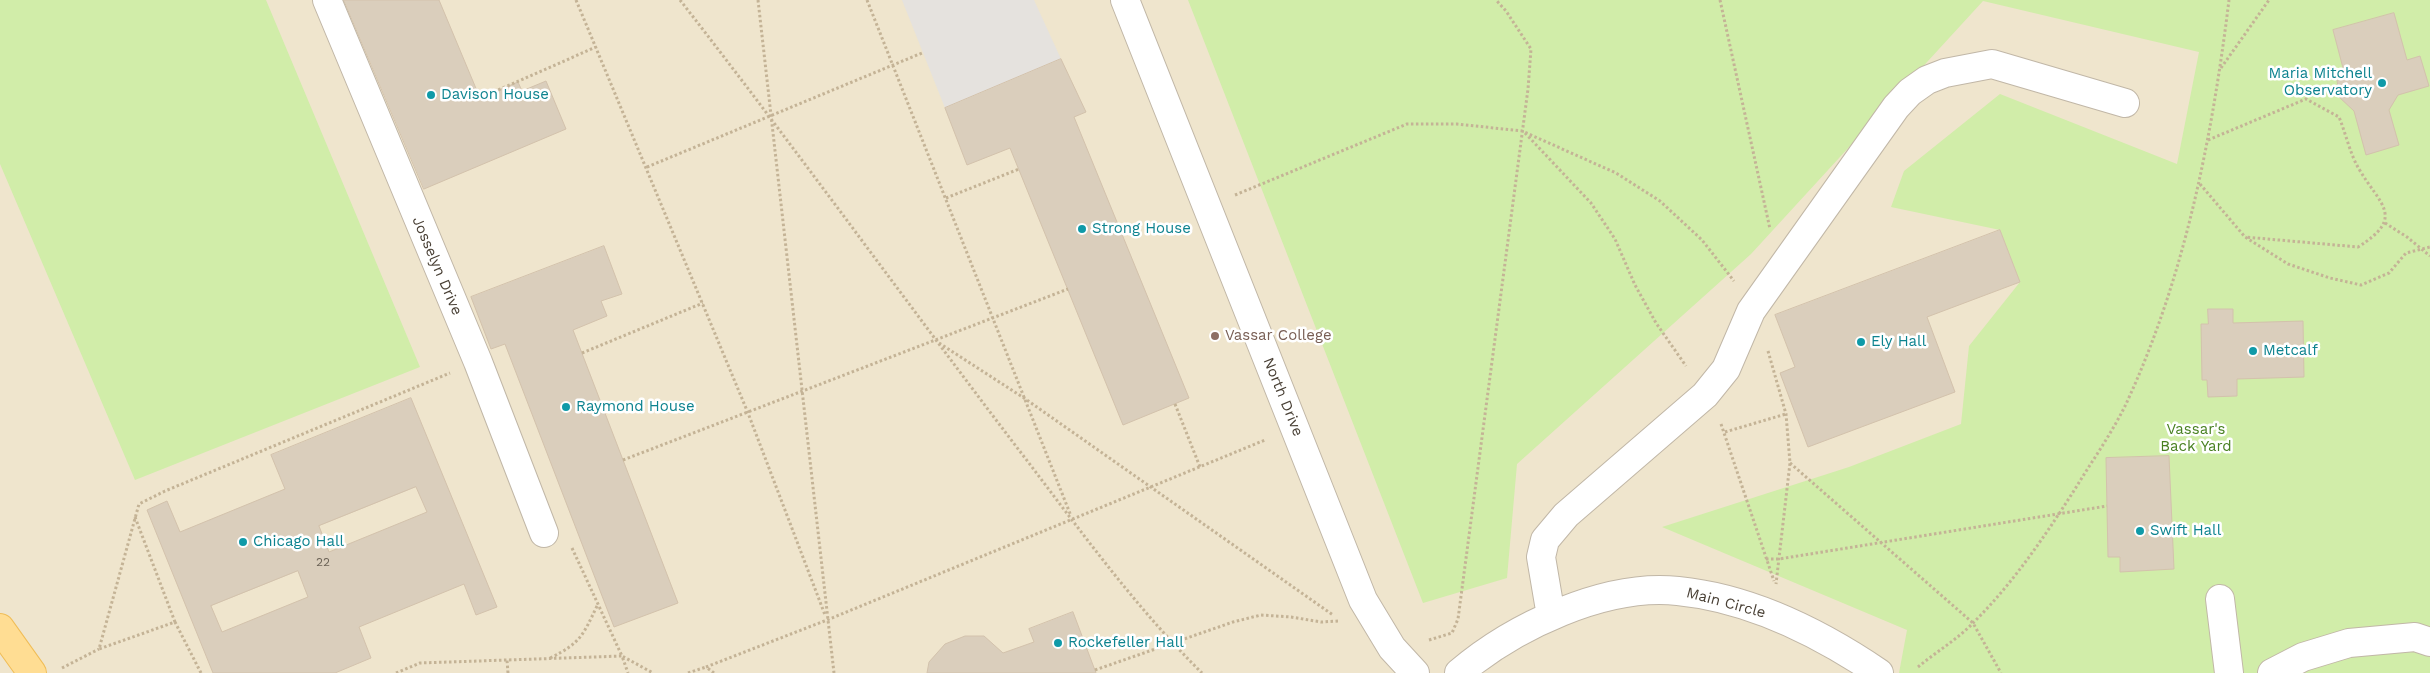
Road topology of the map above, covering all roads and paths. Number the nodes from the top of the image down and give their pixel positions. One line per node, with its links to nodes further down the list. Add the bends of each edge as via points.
1 (326, 0): 38 (lane, Josselyn Drive)
2 (576, 0): 11 (path)
3 (680, 0): 17 (path)
4 (758, 0): 17 (path)
5 (867, 0): 13 (path)
6 (1125, 0): 86 (lane, North Drive, via 1363,600 1392,648)
7 (1496, 0): 18 (path, via 1531,50)
8 (1720, 0): 30 (path)
9 (2229, 0): 14 (path)
10 (2269, 0): 14 (path)
11 (596, 47): 15 (path); 20 (path)
12 (922, 53): 13 (path)
13 (894, 65): 17 (path); 23 (path)
14 (2221, 69): 19 (path)
15 (480, 98)
16 (2125, 103): 30 (lane, via 1992,64 1927,80 1896,107)
17 (770, 116): 20 (path); 35 (path); 40 (path)
18 (1522, 131): 24 (path, via 1457,124 1407,124); 31 (path, via 1616,173 1660,201 1702,240); 39 (path, via 1591,203 1615,239 1656,324); 67 (path, via 1458,619 1452,633)
19 (2208, 140): 22 (path); 25 (path, via 2306,99 2339,117 2359,168 2385,207)
20 (647, 167): 33 (path)
21 (1019, 170): 23 (path)
22 (2199, 184): 26 (path); 53 (path, via 2161,320 2126,406)
23 (946, 198): 34 (path)
24 (1226, 199)
25 (2385, 223): 26 (path, via 2374,237 2358,247); 28 (path)
26 (2245, 238): 28 (path, via 2288,264 2361,285 2390,273 2406,253)
27 (2430, 247): 28 (path)
28 (2422, 248): 29 (path)
29 (2430, 256)
30 (1780, 270): 62 (lane, via 1751,310 1735,352 1715,384 1566,515 1545,540 1541,557)
31 (1735, 283)
32 (1068, 290): 34 (path)
33 (703, 303): 37 (path); 43 (path)
34 (993, 318): 35 (path); 41 (path)
35 (935, 340): 40 (path); 41 (path); 55 (path)
36 (1766, 347): 44 (path)
37 (582, 353)
38 (478, 362): 54 (path, via 154,496 139,504); 56 (lane, Josselyn Drive)
39 (1689, 371)
40 (803, 391): 43 (path); 63 (path)
41 (1024, 398): 51 (path); 55 (path)
42 (1175, 404): 50 (path)
43 (748, 412): 48 (path); 63 (path)
44 (1786, 414): 46 (path); 49 (path)
45 (1719, 420): 46 (path)
46 (1725, 432): 58 (path)
47 (1270, 438): 50 (path)
48 (623, 460)
49 (1790, 463): 57 (path); 59 (path)
50 (1200, 466): 51 (path)
51 (1149, 487): 55 (path); 69 (path, via 1342,621 1321,622 1260,615)
52 (2107, 506): 53 (path)
53 (2059, 514): 57 (path); 65 (path, via 2020,570)
54 (135, 517): 64 (path); 70 (path)
55 (1072, 519): 63 (path); 69 (path)
56 (544, 533)
57 (1882, 543): 59 (path); 65 (path)
58 (1766, 559): 59 (path); 59 (path, via 1776,587)
59 (1779, 559)
60 (2220, 599): 90 (lane)
61 (597, 606): 71 (path, via 583,636 569,648)
62 (1551, 616): 87 (lane, Main Circle, via 1507,638); 88 (lane, Main Circle, via 1594,600 1638,591 1676,590 1706,595 1788,621 1846,650)
63 (827, 620): 73 (path); 84 (path)
64 (175, 622): 70 (path); 78 (path)
65 (1973, 623): 74 (path); 89 (path)
66 (0, 628): 77 (main road)
67 (1420, 641)
68 (2430, 642): 91 (lane, via 2416,637 2349,643 2303,657)
69 (1172, 644): 76 (path); 85 (path)
70 (99, 649): 75 (path)
71 (547, 659): 72 (path); 81 (path, via 622,656)
72 (507, 660): 79 (path, via 420,663); 80 (path)
73 (706, 667): 82 (path); 83 (path)
74 (1918, 667)
75 (61, 669)
76 (1095, 670)
77 (32, 673)
78 (201, 673)
79 (396, 673)
80 (508, 673)
81 (628, 673)
82 (688, 673)
83 (714, 673)
84 (834, 673)
85 (1202, 673)
86 (1415, 673)
87 (1459, 673)
88 (1880, 673)
89 (2001, 673)
90 (2229, 673)
91 (2272, 673)

